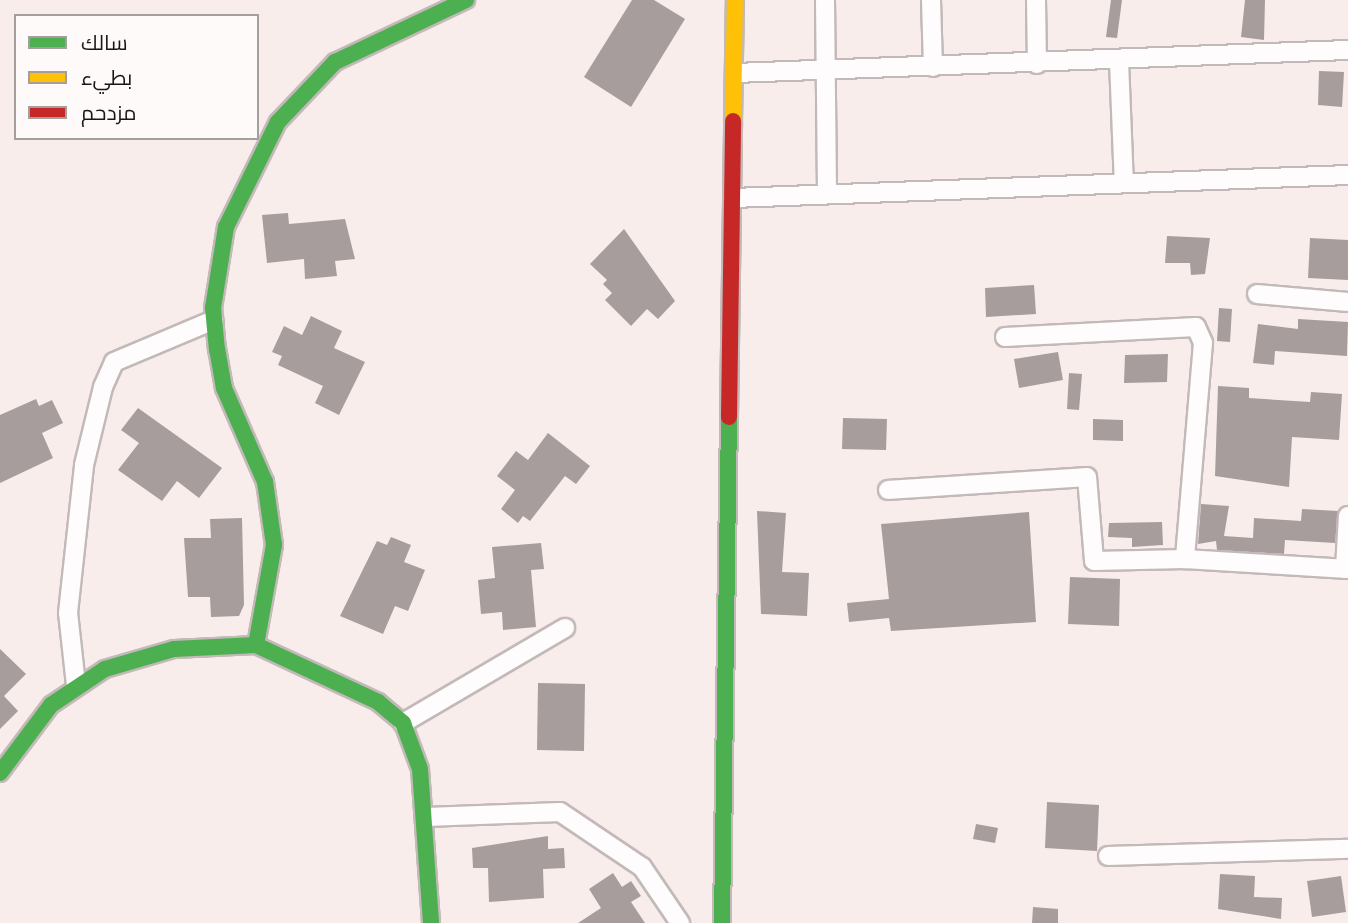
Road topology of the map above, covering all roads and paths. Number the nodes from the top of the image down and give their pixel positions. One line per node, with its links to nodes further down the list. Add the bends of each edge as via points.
1 (466, 0): 18 (street, via 368,41 335,62 278,122 226,228)
2 (736, 0): 11 (street)
3 (825, 0): 10 (street)
4 (931, 0): 9 (street)
5 (1036, 0): 8 (street)
6 (1348, 50): 7 (street)
7 (1119, 61): 8 (street); 13 (street)
8 (1037, 64): 9 (street)
9 (933, 66): 10 (street)
10 (827, 70): 11 (street); 14 (street)
11 (735, 73): 15 (street)
12 (1348, 175): 13 (street)
13 (1124, 183): 14 (street)
14 (827, 194): 15 (street)
15 (733, 198): 34 (street)
16 (1257, 294): 17 (street)
17 (1348, 302)
18 (214, 320): 25 (street, via 224,387 270,510 272,579); 26 (street, via 114,362 103,387 84,466 68,613)
19 (1005, 337): 22 (street, via 1189,326 1203,334)
20 (888, 490): 22 (street, via 1087,477 1094,561)
21 (1348, 516): 23 (street)
22 (1185, 559): 23 (street)
23 (1347, 569)
24 (565, 628): 27 (street)
25 (257, 645): 26 (street, via 174,649 104,669); 27 (street, via 378,702)
26 (76, 685): 28 (street, via 29,729)
27 (403, 723): 29 (street, via 420,769)
28 (0, 773)
29 (426, 817): 32 (street); 33 (street, via 560,812 642,867)
30 (1348, 849): 31 (street)
31 (1108, 856)
32 (431, 923)
33 (680, 923)
34 (722, 923)

